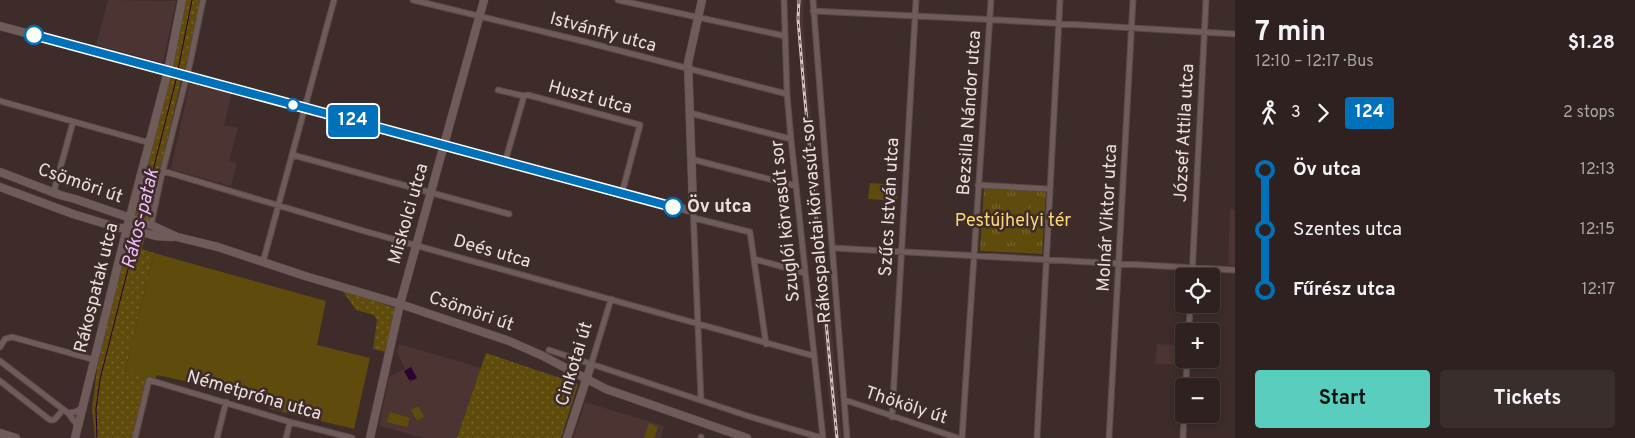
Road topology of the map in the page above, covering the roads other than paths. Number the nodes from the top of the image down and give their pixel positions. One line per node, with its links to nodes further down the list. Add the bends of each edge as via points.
1 (182, 0): 27 (street, Rákospatak utca)
2 (203, 0): 28 (street)
3 (334, 0): 33 (street)
4 (413, 0): 17 (street, Istvánffy utca)
5 (484, 0): 17 (street, Miskolci utca)
6 (618, 0): 18 (street)
7 (702, 0): 18 (street)
8 (784, 0): 25 (street, Szuglói körvasút sor)
9 (812, 0): 15 (street, Rákospalotai körvasút sor)
10 (916, 0): 16 (street, Szűcs István utca)
11 (992, 0): 19 (street, Bezsilla Nándor utca)
12 (1060, 0): 20 (street)
13 (1133, 0): 22 (street, Molnár Viktor utca)
14 (1206, 0): 23 (street, József Attila utca)
15 (813, 10): 16 (street); 62 (street, Rákospalotai körvasút sor)
16 (915, 15): 19 (street); 63 (street, Szűcs István utca)
17 (479, 16): 26 (street, Istvánffy utca); 38 (street, Miskolci utca)
18 (698, 18): 25 (street); 26 (street)
19 (991, 19): 20 (street); 44 (street, Bezsilla Nándor utca)
20 (1059, 24): 22 (street); 47 (street)
21 (0, 26): 27 (street)
22 (1132, 29): 23 (street); 68 (street, Molnár Viktor utca)
23 (1204, 33): 24 (street); 69 (street, József Attila utca)
24 (1235, 34)
25 (785, 36): 30 (street, Szuglói körvasút sor)
26 (688, 69): 30 (street, Istvánffy utca); 34 (street)
27 (171, 72): 28 (street); 37 (street, Rákospatak utca)
28 (185, 76): 33 (street); 42 (street)
29 (498, 90): 31 (street, Huszt utca)
30 (787, 94): 36 (street, Szuglói körvasút sor)
31 (524, 96): 41 (street, Huszt utca); 49 (street, Huszt utca, via 640,125)
32 (0, 101): 35 (street)
33 (305, 108): 38 (street); 39 (street)
34 (690, 113): 36 (street); 40 (street)
35 (73, 122): 37 (street); 50 (street, via 55,187)
36 (791, 139): 46 (street, Szuglói körvasút sor)
37 (150, 143): 56 (street, Rákospatak utca)
38 (444, 146): 41 (street); 48 (street, Miskolci utca)
39 (293, 155): 48 (street); 52 (street)
40 (691, 159): 46 (street); 53 (street)
41 (505, 162): 49 (street)
42 (163, 171): 52 (street, Deés utca); 58 (street)
43 (0, 172): 50 (street, Csömöri út)
44 (978, 185): 47 (street); 64 (street, Bezsilla Nándor utca)
45 (0, 186): 54 (street, Csömöri út)
46 (796, 186): 71 (street, Szuglói körvasút sor)
47 (1050, 189): 66 (street)
48 (431, 193): 55 (street); 61 (street, Miskolci utca)
49 (622, 193): 53 (street, via 684,210)
50 (59, 195): 51 (street, Csömöri út); 54 (street, via 65,201)
51 (75, 199): 54 (street); 56 (street, Csömöri út)
52 (279, 206): 61 (street, Deés utca); 67 (street)
53 (693, 206): 57 (street)
54 (62, 210): 59 (street, Csömöri út)
55 (509, 214)
56 (132, 218): 58 (street, Csömöri út); 59 (street, Rákospatak utca)
57 (694, 218): 65 (street, via 750,232); 74 (street)
58 (149, 224): 60 (street, Csömöri út)
59 (127, 228): 60 (street, Csömöri út, via 148,235); 79 (street, Rákospatak utca)
60 (177, 237): 67 (street, Csömöri út)
61 (416, 245): 72 (street, Deés utca); 73 (street, Miskolci utca)
62 (833, 248): 63 (street); 85 (street, Rákospalotai körvasút sor)
63 (901, 253): 64 (street); 89 (street, Szűcs István utca)
64 (974, 256): 66 (street); 106 (street, Bezsilla Nándor utca)
65 (754, 260): 71 (street); 75 (street)
66 (1046, 260): 68 (street); 107 (street)
67 (264, 262): 73 (street, Csömöri út)
68 (1119, 263): 69 (street); 108 (street, Molnár Viktor utca)
69 (1192, 267): 70 (street)
70 (1235, 270)
71 (805, 273): 78 (street, Szuglói körvasút sor)
72 (611, 299): 74 (street, Deés utca); 81 (street, Cinkotai út)
73 (400, 304): 82 (street, Csömöri út, via 509,341); 100 (street, Miskolci utca)
74 (698, 325): 75 (street, Deés utca); 84 (street)
75 (766, 344): 78 (street, Deés utca)
76 (0, 347): 79 (street, via 5,339 12,337)
77 (548, 350): 81 (street)
78 (814, 356): 103 (street, Szuglói körvasút sor)
79 (94, 360): 87 (street, Rákospatak utca)
80 (0, 361): 88 (street)
81 (591, 365): 82 (street, Cinkotai út); 84 (street)
82 (586, 379): 101 (street, Cinkotai út); 102 (street, Csömöri út, via 618,394)
83 (0, 381): 88 (street, via 50,420)
84 (701, 400): 103 (street)
85 (845, 400): 89 (street, Thököly út); 104 (street, Rákospalotai körvasút sor)
86 (226, 402): 90 (street, Németpróna utca); 96 (street, Németpróna utca, via 149,380); 97 (street)
87 (82, 408): 88 (street, via 73,413); 92 (street, Rákospatak utca)
88 (65, 411): 92 (street)
89 (892, 417): 105 (street, Thököly út)
90 (290, 422): 98 (street); 99 (street, Németpróna utca)
91 (1184, 423): 109 (street)
92 (78, 426): 95 (street, Rákospatak utca)
93 (0, 433): 94 (street)
94 (16, 438)
95 (75, 438)
96 (135, 438)
97 (217, 438)
98 (286, 438)
99 (352, 438)
100 (370, 438)
101 (567, 438)
102 (746, 438)
103 (822, 438)
104 (847, 438)
105 (958, 438)
106 (962, 438)
107 (1037, 438)
108 (1109, 438)
109 (1183, 438)

